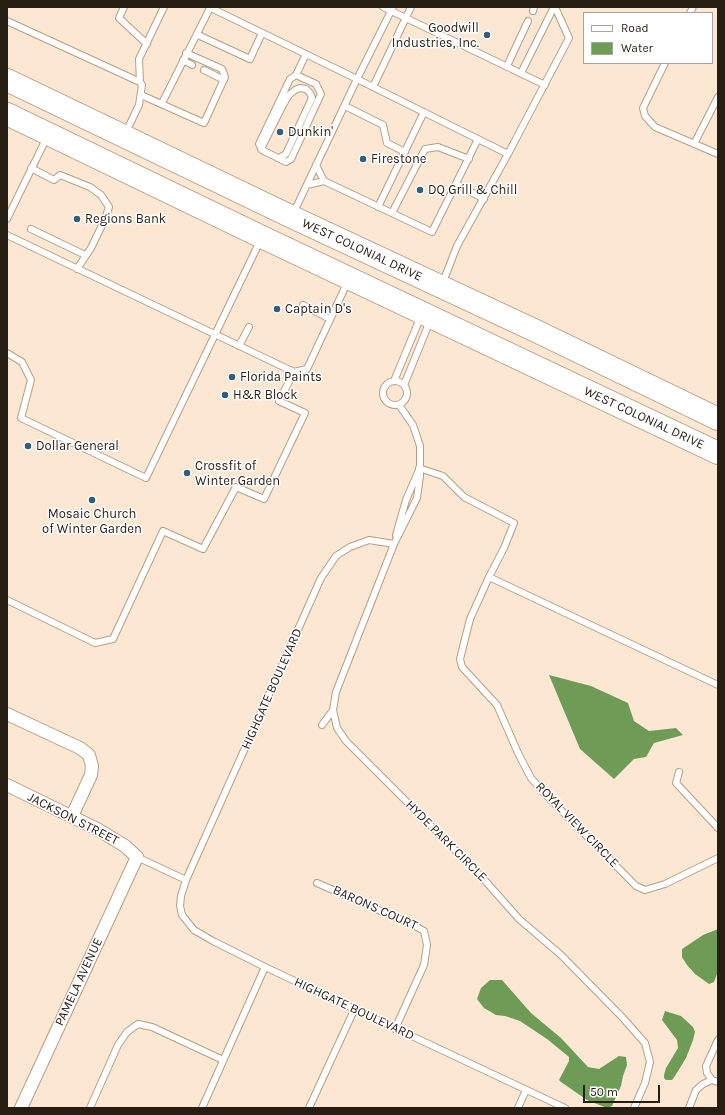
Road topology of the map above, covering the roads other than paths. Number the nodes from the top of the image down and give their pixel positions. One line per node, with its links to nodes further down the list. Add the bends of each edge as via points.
1 (124, 7): 13 (lane, via 119,18)
2 (164, 7): 13 (lane)
3 (210, 7): 11 (lane); 12 (lane)
4 (383, 7): 7 (lane)
5 (411, 7): 8 (lane)
6 (554, 7): 21 (lane); 27 (lane, via 569,38)
7 (392, 9): 8 (lane); 23 (lane)
8 (406, 18): 19 (lane); 28 (lane)
9 (7, 21): 26 (lane)
10 (528, 21): 19 (lane)
11 (262, 33): 12 (lane, via 250,59); 15 (lane)
12 (198, 34): 14 (lane)
13 (146, 44): 26 (lane, via 140,59)
14 (186, 53): 16 (lane); 25 (lane, via 222,69)
15 (306, 54): 22 (lane); 23 (lane)
16 (183, 60): 17 (lane); 31 (lane)
17 (192, 64)
18 (665, 64): 38 (lane, via 643,108 645,116 655,127)
19 (507, 66): 21 (lane)
20 (204, 70): 25 (lane)
21 (521, 73): 27 (lane)
22 (296, 75): 39 (lane, via 290,79 262,136 259,144); 43 (lane, via 316,84 321,94 291,159 286,162)
23 (357, 79): 28 (lane); 32 (lane)
24 (7, 80): 36 (highway, WEST COLONIAL DRIVE)
25 (224, 80): 31 (lane, via 204,123)
26 (140, 82): 29 (lane)
27 (545, 84): 41 (lane)
28 (373, 87): 33 (lane)
29 (141, 95): 31 (lane); 36 (lane)
30 (718, 97): 38 (lane)
31 (162, 103)
32 (345, 106): 40 (lane, via 383,125 387,143); 45 (lane)
33 (424, 112): 37 (lane); 40 (lane)
34 (7, 114): 35 (highway, WEST COLONIAL DRIVE)
35 (48, 133): 36 (highway, via 73,127); 46 (lane); 57 (highway, WEST COLONIAL DRIVE)
36 (124, 137): 53 (highway, WEST COLONIAL DRIVE)
37 (478, 139): 41 (lane); 44 (lane)
38 (694, 144): 42 (lane)
39 (261, 149): 43 (lane); 43 (lane, via 289,95 294,90 306,89 312,98 286,154)
40 (405, 152): 51 (lane)
41 (508, 154): 50 (lane)
42 (718, 154)
43 (279, 158)
44 (469, 159): 48 (lane); 52 (lane, via 438,147 425,149)
45 (316, 165): 47 (lane); 49 (lane)
46 (31, 168): 54 (lane); 58 (lane, via 54,180 60,175 90,187 100,195 108,207 105,219)
47 (324, 182): 49 (lane); 51 (lane)
48 (456, 184): 50 (lane); 52 (lane, via 432,232)
49 (307, 185): 53 (lane)
50 (484, 199): 61 (lane, via 457,246)
51 (378, 207): 52 (lane)
52 (392, 213)
53 (292, 217): 61 (highway, WEST COLONIAL DRIVE)
54 (7, 219)
55 (31, 229): 58 (lane)
56 (7, 236): 59 (lane)
57 (262, 237): 60 (highway, WEST COLONIAL DRIVE); 67 (lane)
58 (85, 255): 59 (lane)
59 (77, 269): 67 (lane)
60 (352, 279): 61 (highway, via 412,296); 63 (highway, WEST COLONIAL DRIVE); 64 (lane)
61 (442, 288): 65 (highway, WEST COLONIAL DRIVE)
62 (303, 305): 64 (lane)
63 (427, 315): 65 (highway, via 447,306); 71 (lane); 72 (lane); 75 (highway, WEST COLONIAL DRIVE)
64 (330, 319): 70 (lane, via 307,369)
65 (514, 321): 74 (highway, WEST COLONIAL DRIVE)
66 (249, 327): 68 (lane)
67 (216, 335): 68 (lane); 69 (lane, via 146,478 21,418 31,380 22,362)
68 (240, 346): 70 (lane)
69 (7, 353)
70 (294, 372): 79 (lane, via 280,401 305,413 264,500 236,486 203,549 163,532 114,639 94,643)
71 (394, 380): 72 (lane); 73 (lane, via 384,387 382,395 387,402)
72 (404, 385): 73 (lane, via 407,396)
73 (399, 405): 76 (lane, HYDE PARK CIRCLE, via 413,425 420,446)
74 (718, 419)
75 (718, 453)
76 (419, 468): 77 (lane, HYDE PARK CIRCLE, via 406,500); 77 (lane, HYDE PARK CIRCLE, via 417,498); 78 (lane, ROYAL VIEW CIRCLE, via 443,476 464,496 514,523)
77 (394, 544): 81 (lane, HYDE PARK CIRCLE, via 336,692); 90 (lane, HIGHGATE BOULEVARD, via 369,540 350,547 336,556 322,578)
78 (489, 577): 80 (lane); 89 (lane, ROYAL VIEW CIRCLE, via 470,619 460,659 462,667 497,705 531,778 636,886 645,890 665,884)
79 (7, 600)
80 (718, 685)
81 (333, 710): 83 (lane); 105 (lane, HYDE PARK CIRCLE, via 337,728 346,741 481,876 518,919 560,954 645,1043 650,1062 645,1083)
82 (7, 714): 86 (street, via 80,748 89,755 91,775)
83 (322, 725)
84 (679, 772): 87 (lane, via 676,783)
85 (7, 785): 86 (street, JACKSON STREET)
86 (72, 816): 88 (street, JACKSON STREET, via 125,846)
87 (718, 828)
88 (137, 857): 90 (lane); 99 (street, PAMELA AVENUE)
89 (718, 858)
90 (186, 880): 92 (lane, HIGHGATE BOULEVARD, via 180,906 182,915 194,930)
91 (317, 883): 94 (lane, BARONS COURT, via 424,931 427,946 424,965)
92 (265, 967): 93 (lane, HIGHGATE BOULEVARD); 96 (lane)
93 (354, 1008): 94 (lane, HIGHGATE BOULEVARD); 102 (lane)
94 (395, 1029): 98 (lane, HIGHGATE BOULEVARD)
95 (718, 1040): 97 (lane, via 706,1066 707,1073)
96 (223, 1060): 100 (lane, via 152,1027 138,1024 127,1032 118,1045); 101 (lane)
97 (715, 1081): 106 (lane, via 703,1084 696,1090)
98 (526, 1090): 103 (lane); 104 (lane, HIGHGATE BOULEVARD)
99 (21, 1108)
100 (90, 1108)
101 (202, 1108)
102 (309, 1108)
103 (518, 1108)
104 (565, 1108)
105 (634, 1108)
106 (689, 1108)

